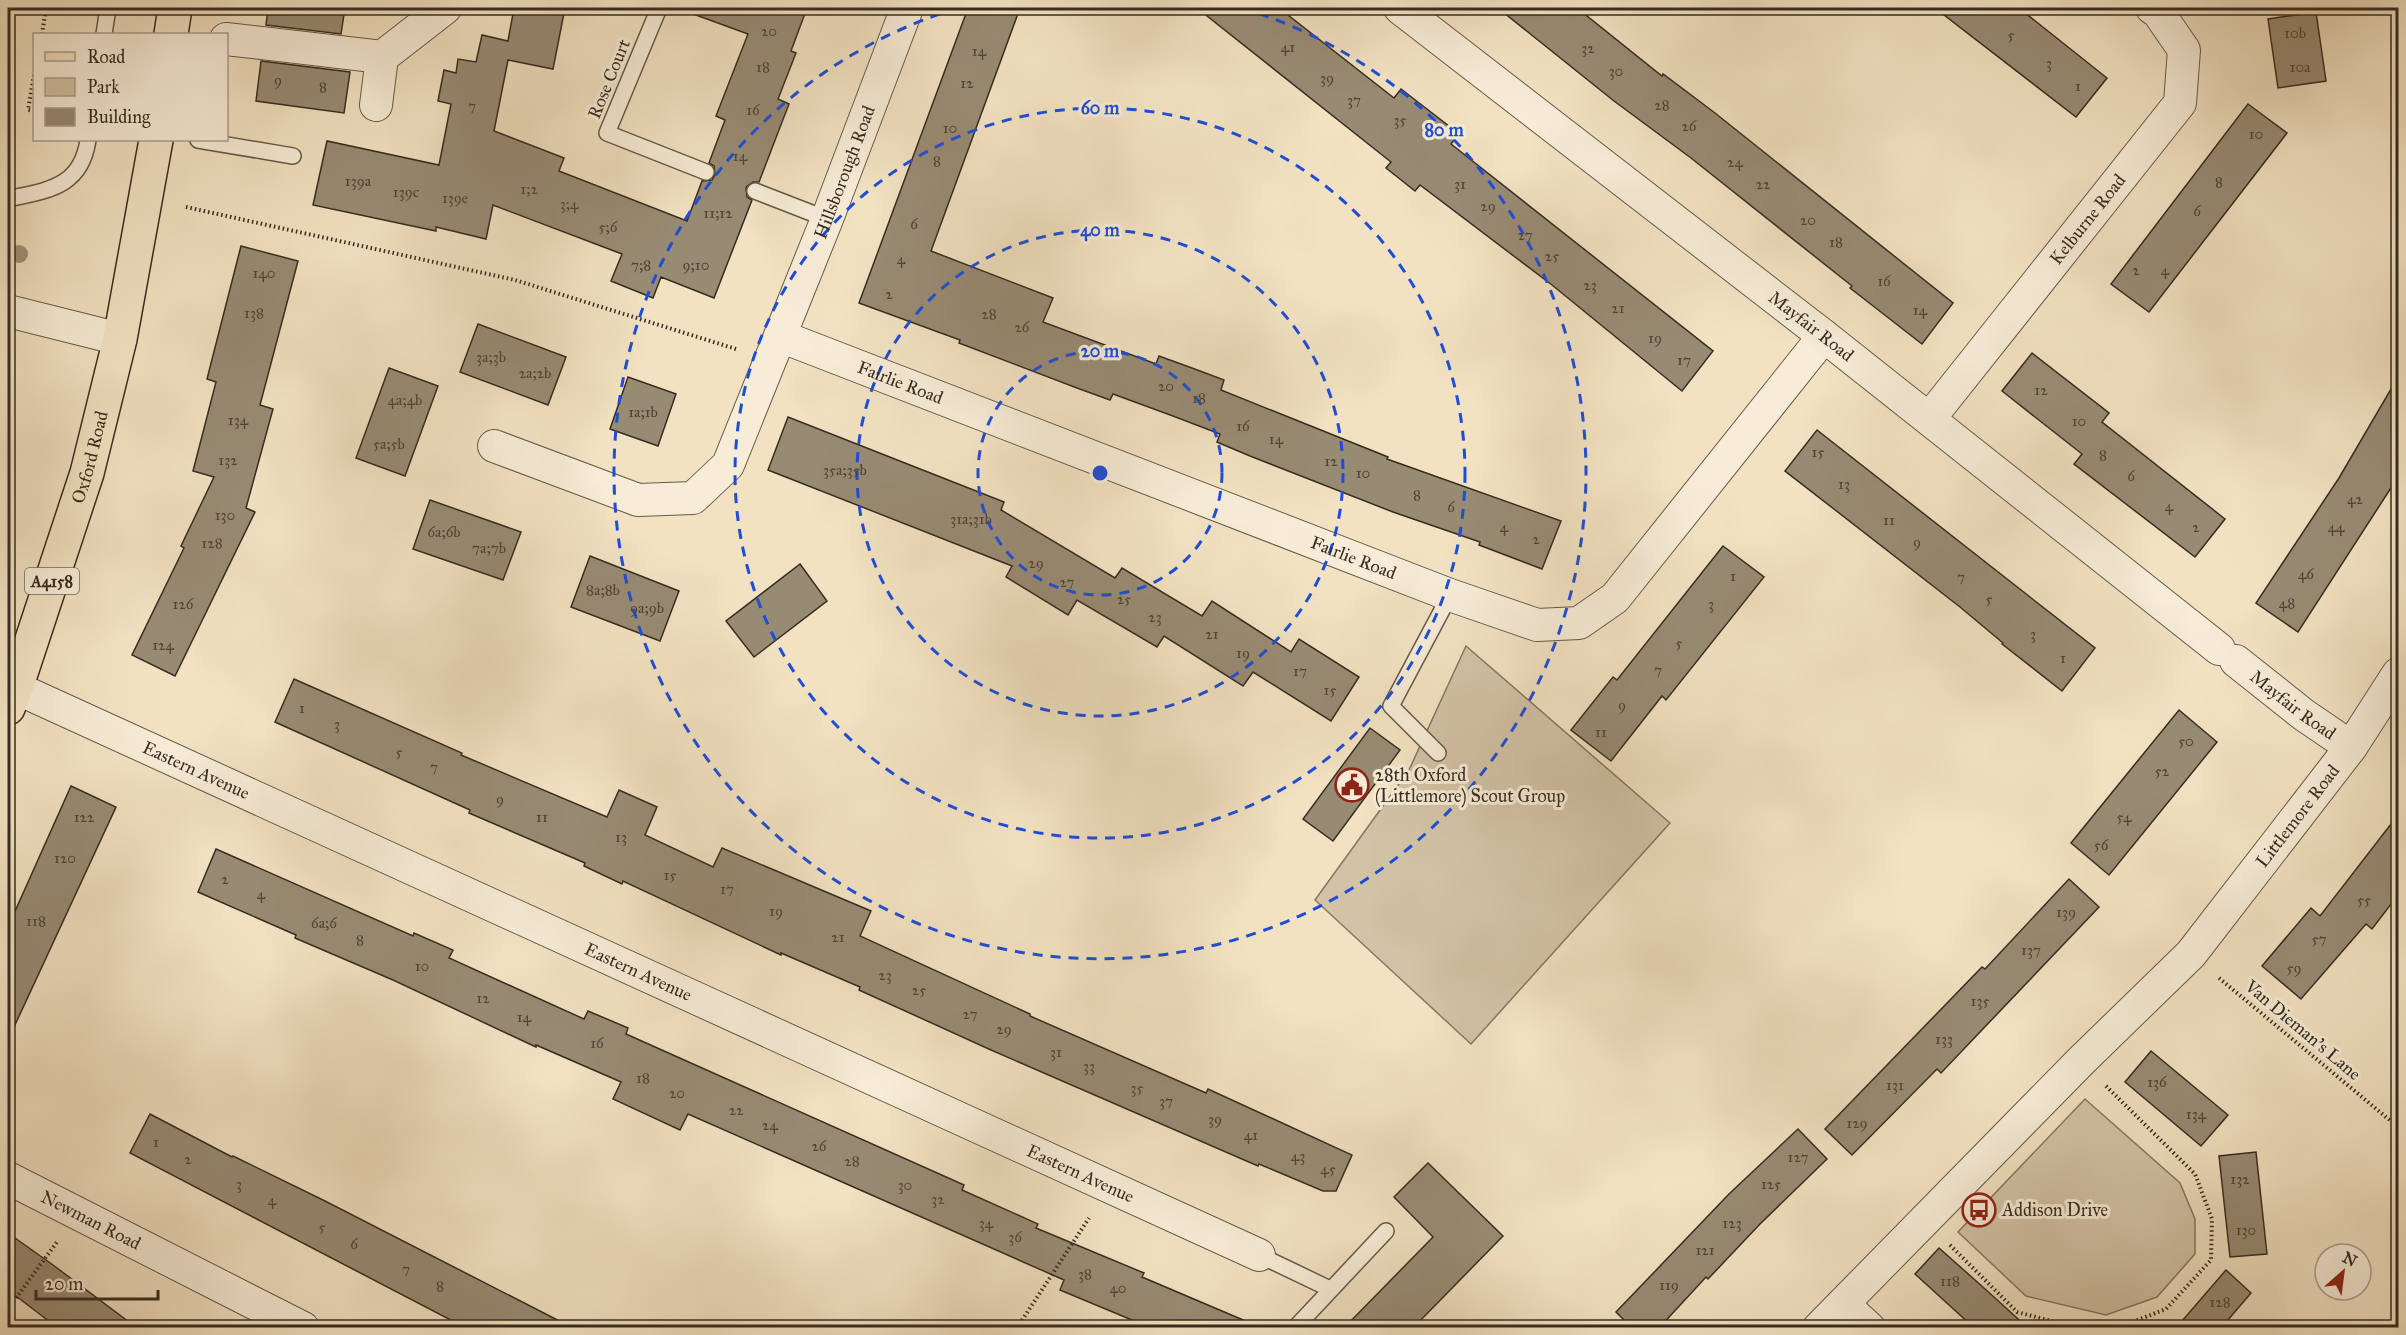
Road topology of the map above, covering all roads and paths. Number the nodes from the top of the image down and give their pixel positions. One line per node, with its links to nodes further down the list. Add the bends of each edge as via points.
1 (46, 8): 8 (path)
2 (108, 8): 9 (lane)
3 (446, 8): 11 (street)
4 (659, 8): 19 (lane, Rose Court, via 607,133)
5 (907, 8): 23 (street, Hillsborough Road)
6 (1400, 8): 25 (street, Mayfair Road)
7 (2152, 8): 28 (street, Kelburne Road, via 2184,50 2180,103)
8 (42, 33)
9 (104, 33)
10 (228, 39): 11 (street)
11 (382, 57): 13 (street)
12 (33, 81): 14 (path, via 28,110)
13 (376, 105)
14 (33, 111)
15 (88, 141): 21 (lane, via 76,172 56,188)
16 (156, 141): 26 (main road, Oxford Road / A4158)
17 (204, 141): 18 (lane)
18 (293, 156)
19 (706, 172)
20 (755, 191): 23 (lane)
21 (8, 199)
22 (186, 207): 27 (path, via 515,280)
23 (827, 219): 27 (street, Hillsborough Road)
24 (8, 311): 26 (street)
25 (1824, 336): 28 (street, Mayfair Road); 30 (street, Fairlie Road, via 1615,598 1588,617 1578,623 1537,625)
26 (120, 339): 32 (main road, Oxford Road / A4158, via 87,473)
27 (775, 348): 29 (street, Hillsborough Road, via 728,465 693,498 638,500); 30 (street, Fairlie Road)
28 (1929, 419): 33 (street, Mayfair Road, via 2304,715)
29 (494, 446)
30 (1450, 595): 34 (lane, via 1391,706)
31 (2398, 674): 33 (street, Littlemore Road)
32 (12, 698): 39 (street, Eastern Avenue)
33 (2351, 747): 35 (street, Littlemore Road)
34 (1438, 753)
35 (2191, 954): 36 (street, Littlemore Road); 37 (path, Van Dieman's Lane)
36 (2081, 1061): 41 (street, Littlemore Road); 53 (path, via 2194,1174 2211,1219 2211,1260 2166,1309)
37 (2398, 1126)
38 (8, 1178): 40 (street, Newman Road)
39 (1110, 1186): 43 (street, Eastern Avenue); 48 (path)
40 (79, 1213): 46 (path); 47 (street, Newman Road)
41 (1926, 1221): 45 (street, Littlemore Road); 52 (path, via 2018,1312)
42 (1386, 1231): 44 (lane)
43 (1259, 1255): 44 (lane)
44 (1330, 1288): 49 (lane)
45 (1843, 1304): 50 (street, Littlemore Road); 51 (street)
46 (8, 1309)
47 (303, 1328)
48 (1017, 1328)
49 (1295, 1328)
50 (1819, 1328)
51 (1869, 1328)
52 (2079, 1328)
53 (2117, 1328)

